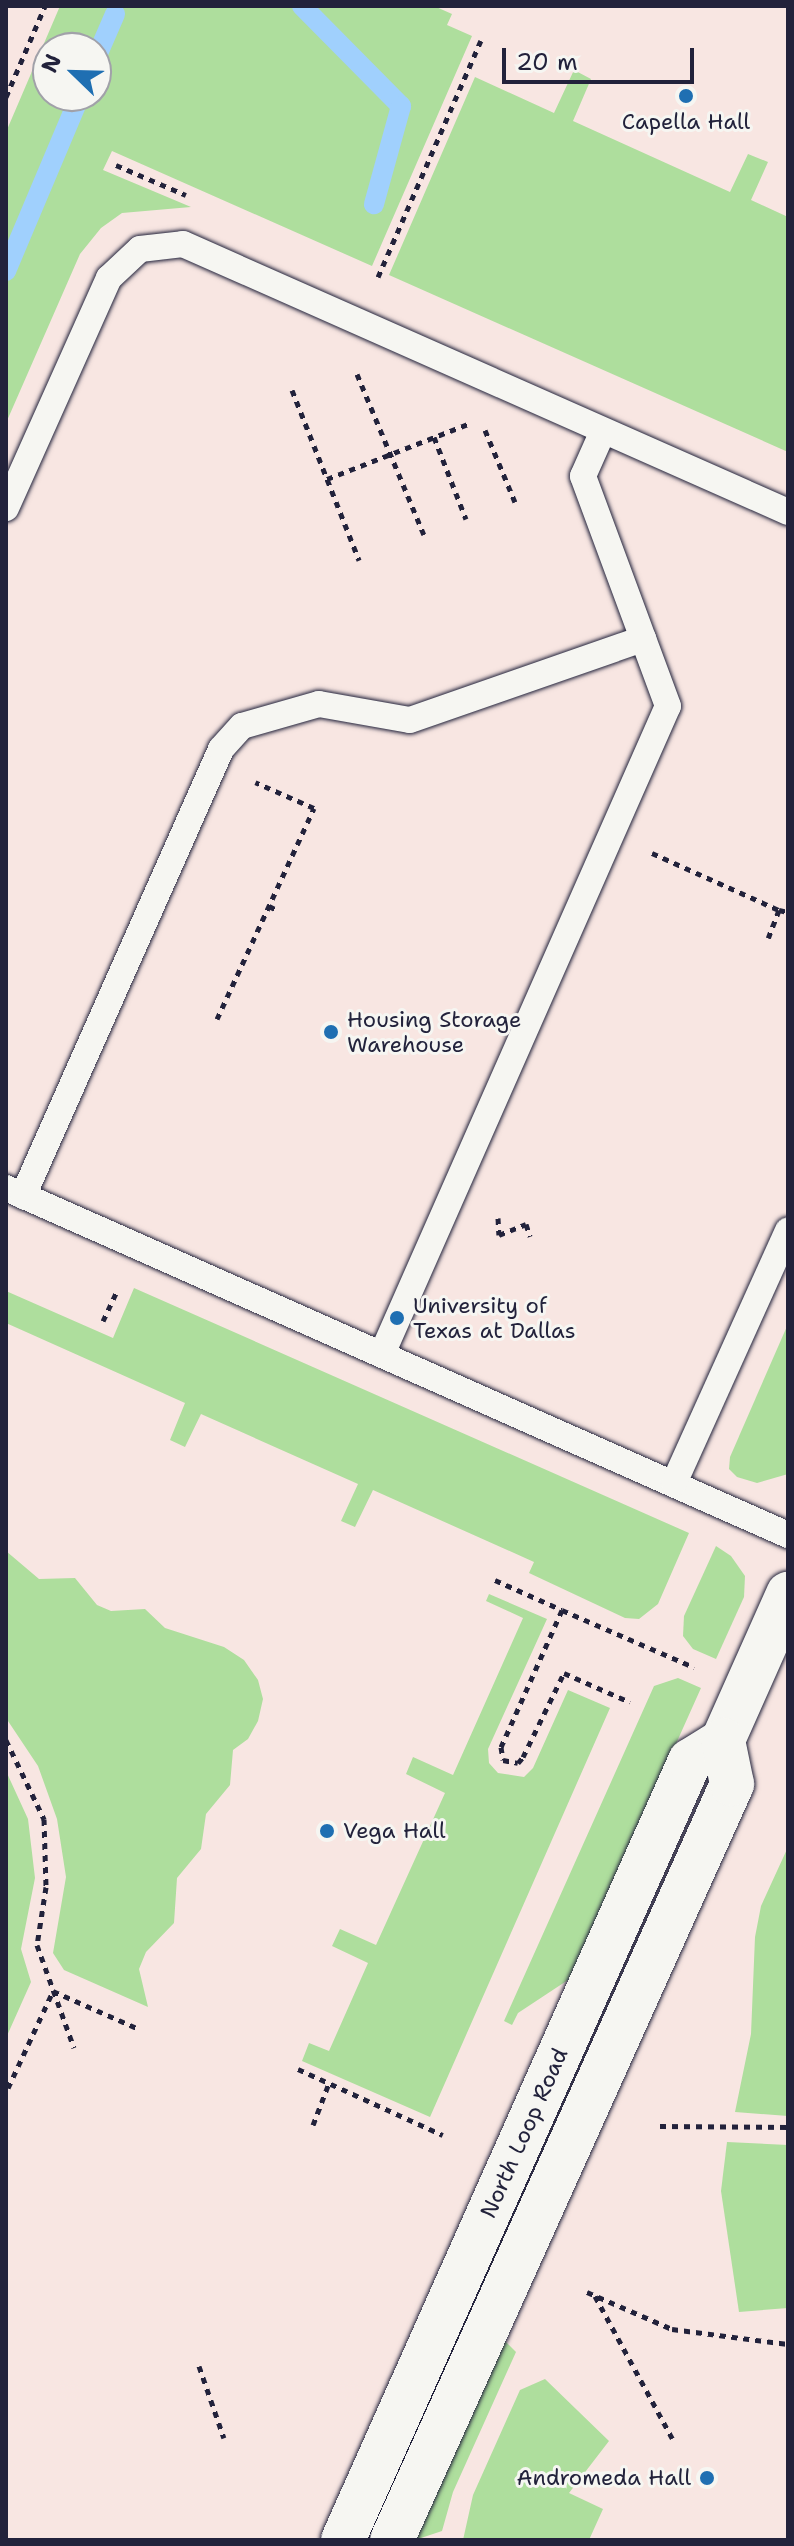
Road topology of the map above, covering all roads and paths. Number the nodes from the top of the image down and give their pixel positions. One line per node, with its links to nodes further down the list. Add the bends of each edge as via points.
1 (45, 6): 3 (path)
2 (481, 40): 4 (path, via 377,280)
3 (6, 97)
4 (391, 286)
5 (353, 366): 9 (path)
6 (292, 390): 10 (path)
7 (603, 431): 12 (lane, via 183,244 140,249 109,278); 13 (lane); 17 (lane, via 583,476)
8 (434, 437): 9 (path); 11 (path, via 480,419); 14 (path)
9 (390, 454): 10 (path); 15 (path)
10 (327, 479): 16 (path)
11 (515, 502)
12 (6, 508)
13 (788, 512)
14 (466, 519)
15 (424, 535)
16 (359, 560)
17 (643, 639): 18 (lane, via 410,720 319,704 242,726); 19 (lane, via 668,706)
18 (214, 764): 20 (path, via 314,808); 26 (lane)
19 (611, 835): 21 (path); 28 (lane)
20 (269, 906): 22 (path); 25 (path)
21 (779, 910): 23 (path); 24 (path)
22 (279, 911)
23 (788, 912)
24 (768, 938)
25 (217, 1019)
26 (14, 1192): 28 (lane)
27 (788, 1230): 29 (lane)
28 (382, 1354): 29 (lane)
29 (674, 1483): 30 (lane)
30 (788, 1535)
31 (495, 1580): 33 (path)
32 (788, 1594): 37 (street)
33 (562, 1610): 34 (path); 35 (path, via 501,1747 503,1760 518,1763 523,1757 564,1673)
34 (697, 1668)
35 (630, 1702)
36 (6, 1740): 38 (path, via 44,1819 46,1887 37,1945)
37 (723, 1740): 54 (street, North Loop Road, via 690,1761); 55 (street, North Loop Road, via 732,1784)
38 (53, 1991): 39 (path); 40 (path); 43 (path)
39 (139, 2029)
40 (74, 2048)
41 (298, 2069): 42 (path)
42 (329, 2083): 44 (path); 47 (path)
43 (8, 2088)
44 (313, 2125)
45 (660, 2126): 46 (path)
46 (788, 2127)
47 (443, 2135)
48 (587, 2292): 49 (path)
49 (595, 2295): 50 (path, via 672,2329); 53 (path)
50 (788, 2344)
51 (199, 2366): 52 (path)
52 (224, 2438)
53 (672, 2438)
54 (343, 2540)
55 (392, 2540)

